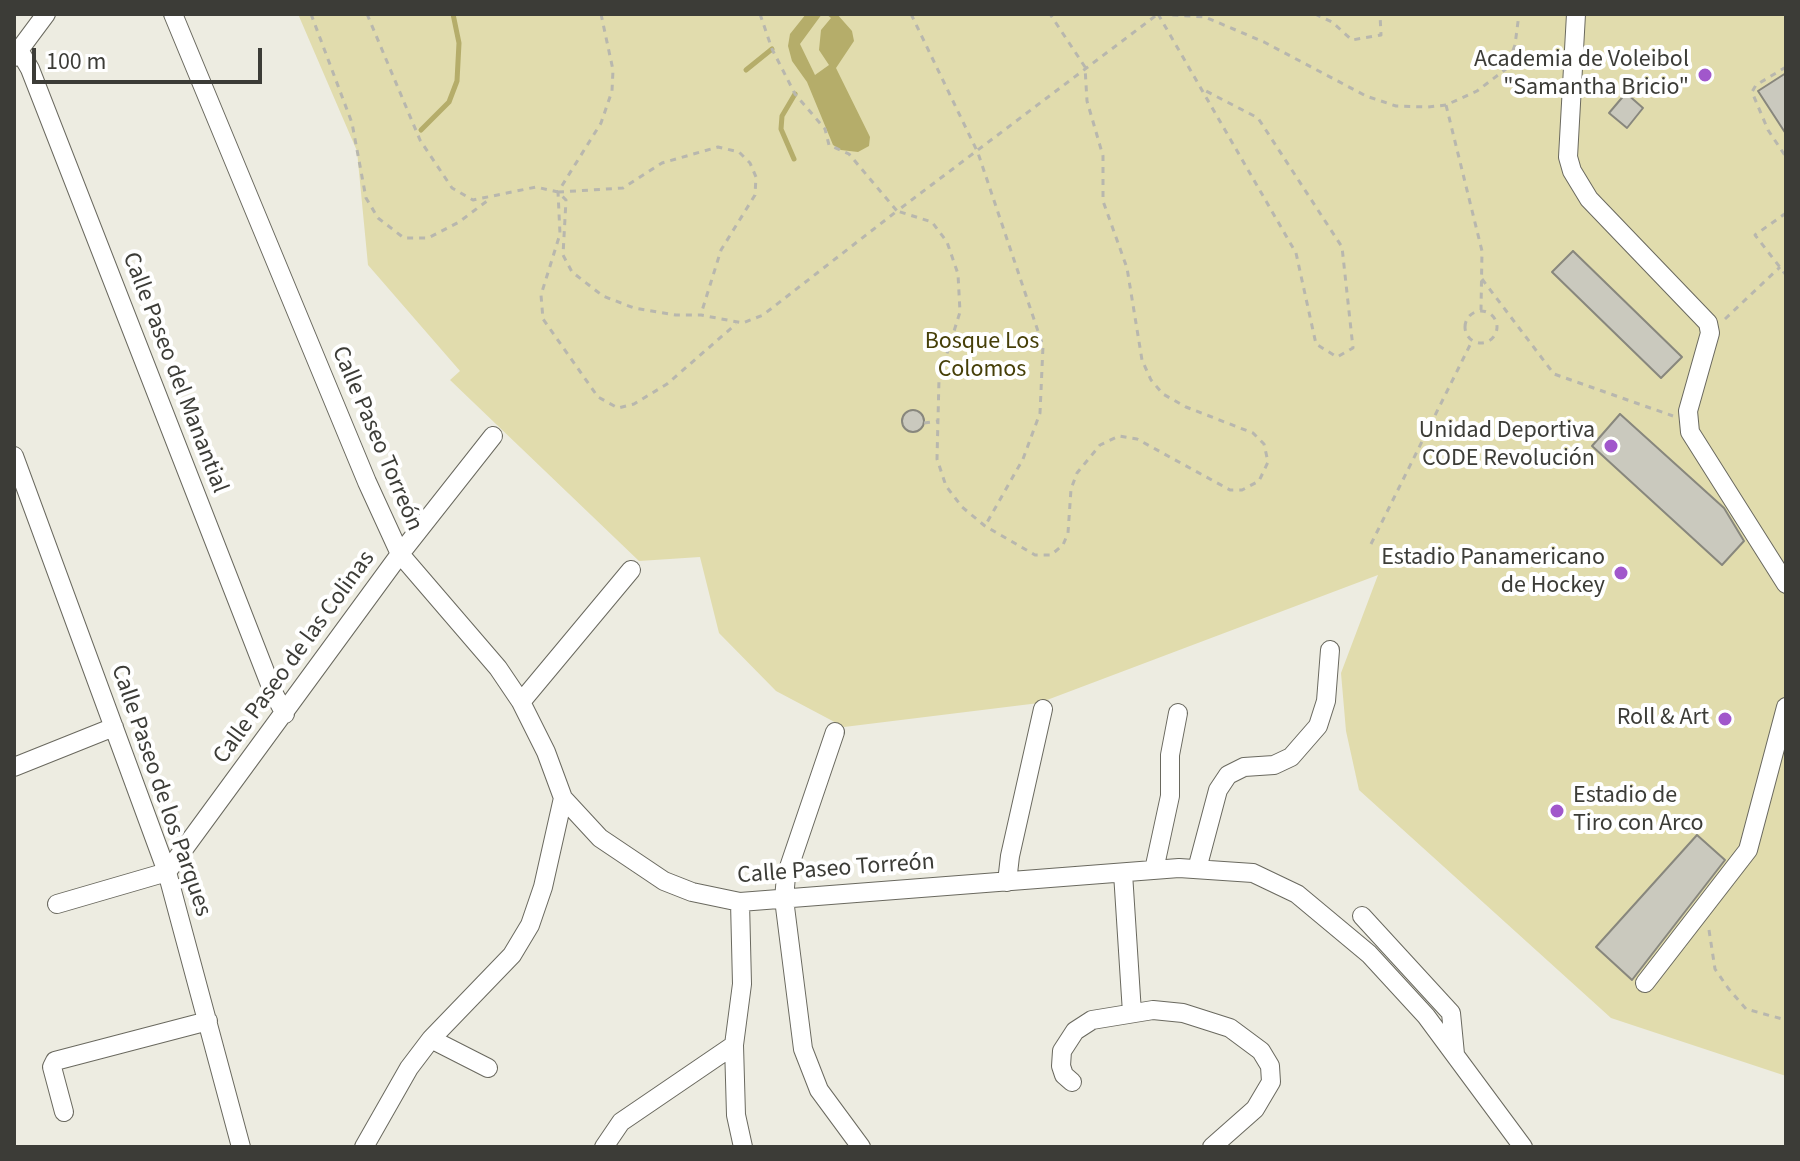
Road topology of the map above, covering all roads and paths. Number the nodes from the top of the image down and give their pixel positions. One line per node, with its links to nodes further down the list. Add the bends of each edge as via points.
1 (46, 14): 14 (street)
2 (173, 14): 40 (street, Calle Paseo Torreón)
3 (311, 14): 22 (path, via 352,123 366,198 378,218 404,238 428,238)
4 (367, 14): 22 (path, via 420,140 452,188 473,200)
5 (601, 14): 21 (path, via 612,91 601,123)
6 (760, 14): 23 (path, via 789,83 825,129 829,145 849,154)
7 (911, 14): 19 (path)
8 (1050, 14): 15 (path)
9 (1158, 14): 15 (path); 17 (path); 18 (path, via 1205,17 1396,106)
10 (1315, 14): 11 (path, via 1352,40 1381,35)
11 (1380, 14)
12 (1519, 14): 18 (path, via 1506,69)
13 (1576, 14): 31 (street, via 1568,157 1572,171 1589,199 1708,323)
14 (16, 53): 48 (street, Calle Paseo del Manantial, via 30,69)
15 (1085, 67): 19 (path); 38 (path, via 1087,101 1103,156 1103,201 1127,268 1142,360 1151,380 1186,407 1253,433 1264,444 1268,462 1259,481 1230,490 1137,439 1119,436 1100,445 1077,473 1068,533 1051,555 1035,555)
16 (1786, 67): 20 (path, via 1752,92)
17 (1204, 90): 17 (path, via 1296,253 1316,344 1337,357 1353,348 1342,247 1258,118)
18 (1446, 105): 27 (path, via 1482,251)
19 (978, 153): 23 (path); 38 (path, via 1043,346 1040,413 1023,459)
20 (1786, 157)
21 (558, 192): 22 (path, via 536,187); 29 (path, via 566,200 563,255 585,284 634,308); 29 (path, via 623,188 662,163 718,147 739,152 756,177 755,195 721,250); 30 (path, via 560,234 541,295 543,319 598,397 618,408 634,404 667,384)
22 (491, 198)
23 (897, 211): 30 (path, via 763,315); 33 (path, via 932,222 947,242 958,274 960,312 939,379)
24 (1786, 213): 25 (path, via 1755,235)
25 (1780, 267): 26 (path); 31 (path)
26 (1786, 275)
27 (1482, 279): 28 (path); 34 (path, via 1554,374)
28 (1481, 310): 32 (path, via 1466,326); 32 (path, via 1494,317 1495,332 1487,343)
29 (701, 315): 30 (path)
30 (737, 323)
31 (1710, 333): 34 (street)
32 (1472, 341): 39 (path)
33 (938, 421): 35 (path); 38 (path, via 937,459 946,486)
34 (1688, 422): 42 (street)
35 (924, 423)
36 (493, 436): 40 (street, Calle Paseo de las Colinas)
37 (14, 456): 49 (street, Calle Paseo de los Parques)
38 (985, 526)
39 (1371, 544)
40 (400, 554): 44 (street, Calle Paseo Torreón); 48 (street, Calle Paseo de las Colinas)
41 (631, 570): 44 (street)
42 (1786, 584)
43 (1330, 650): 53 (street, via 1318,726 1291,757 1228,775 1218,790)
44 (521, 702): 52 (street, Calle Paseo Torreón)
45 (1786, 707): 63 (street, via 1748,850)
46 (1043, 709): 57 (street)
47 (1178, 713): 54 (street, via 1170,796)
48 (285, 714): 55 (street, Calle Paseo de las Colinas)
49 (114, 727): 51 (street); 55 (street, Calle Paseo de los Parques)
50 (835, 732): 58 (street, via 786,876)
51 (14, 767)
52 (563, 798): 59 (street, Calle Paseo Torreón, via 600,838 635,864 692,892); 67 (street, via 530,925 512,955)
53 (1197, 869): 54 (street, Calle Paseo Torreón); 69 (street, Calle Paseo Torreón, via 1253,873 1313,905 1397,983)
54 (1154, 870): 56 (street, Calle Paseo Torreón)
55 (167, 872): 60 (street); 66 (street, Calle Paseo de los Parques)
56 (1123, 873): 57 (street, Calle Paseo Torreón); 64 (street)
57 (1007, 882): 58 (street, Calle Paseo Torreón)
58 (784, 899): 59 (street, Calle Paseo Torreón); 77 (street, via 803,1049 819,1090)
59 (740, 902): 68 (street, via 742,984)
60 (57, 904)
61 (1362, 916): 69 (street, via 1451,1013)
62 (1711, 922): 65 (path, via 1715,969 1728,988 1746,1009)
63 (1645, 983)
64 (1132, 1013): 71 (street, via 1104,1016 1075,1031 1060,1059); 78 (street, via 1183,1013 1211,1020 1247,1039 1270,1066 1266,1095)
65 (1786, 1020)
66 (208, 1021): 72 (street, via 55,1061); 73 (street, Calle Paseo de los Parques)
67 (431, 1039): 70 (street); 74 (street)
68 (734, 1045): 75 (street, via 621,1122); 76 (street, via 736,1115)
69 (1455, 1054): 79 (street, Calle Paseo Torreón)
70 (488, 1068)
71 (1072, 1082)
72 (64, 1112)
73 (241, 1147)
74 (364, 1147)
75 (604, 1147)
76 (743, 1147)
77 (861, 1147)
78 (1212, 1147)
79 (1523, 1147)

